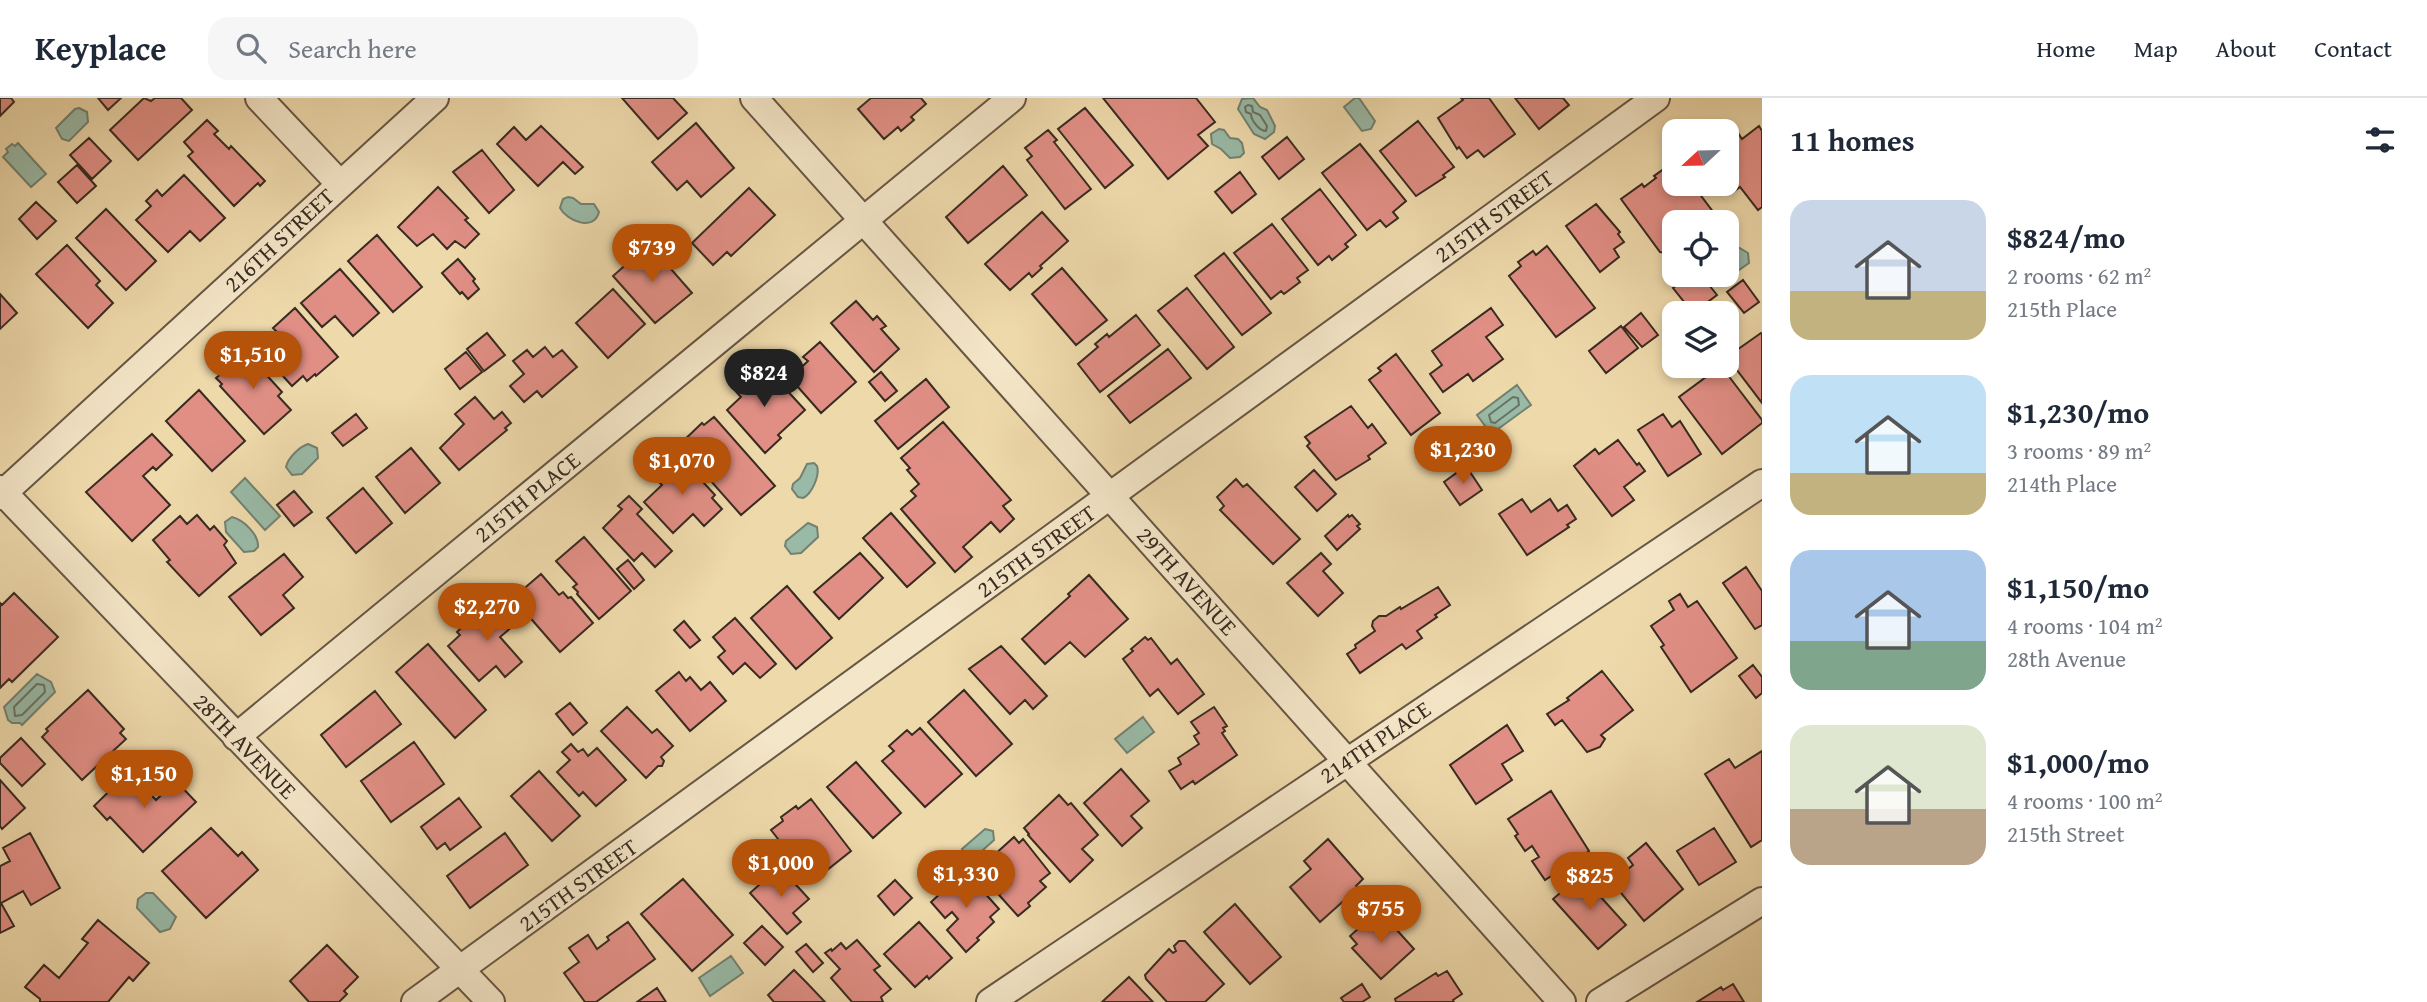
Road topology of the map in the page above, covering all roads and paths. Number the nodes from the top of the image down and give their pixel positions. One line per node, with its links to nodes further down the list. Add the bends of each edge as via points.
1 (259, 98): 6 (street)
2 (435, 98): 6 (street, 216TH STREET)
3 (754, 98): 7 (street, 29TH AVENUE)
4 (1012, 98): 7 (street, 215TH PLACE)
5 (1656, 98): 10 (street, 215TH STREET)
6 (340, 184): 9 (street, 216TH STREET)
7 (864, 219): 10 (street, 29TH AVENUE); 11 (street, 215TH PLACE)
8 (1762, 483): 12 (street, 214TH PLACE)
9 (1, 493): 11 (street, 28TH AVENUE)
10 (1112, 496): 12 (street, 29TH AVENUE); 14 (street, 215TH STREET)
11 (236, 737): 14 (street, 28TH AVENUE)
12 (1347, 760): 17 (street, 214TH PLACE); 18 (street, 29TH AVENUE)
13 (1762, 901): 19 (street)
14 (461, 970): 15 (street, 215TH STREET); 16 (street, 28TH AVENUE)
15 (415, 1002)
16 (491, 1002)
17 (990, 1002)
18 (1562, 1002)
19 (1600, 1002)

